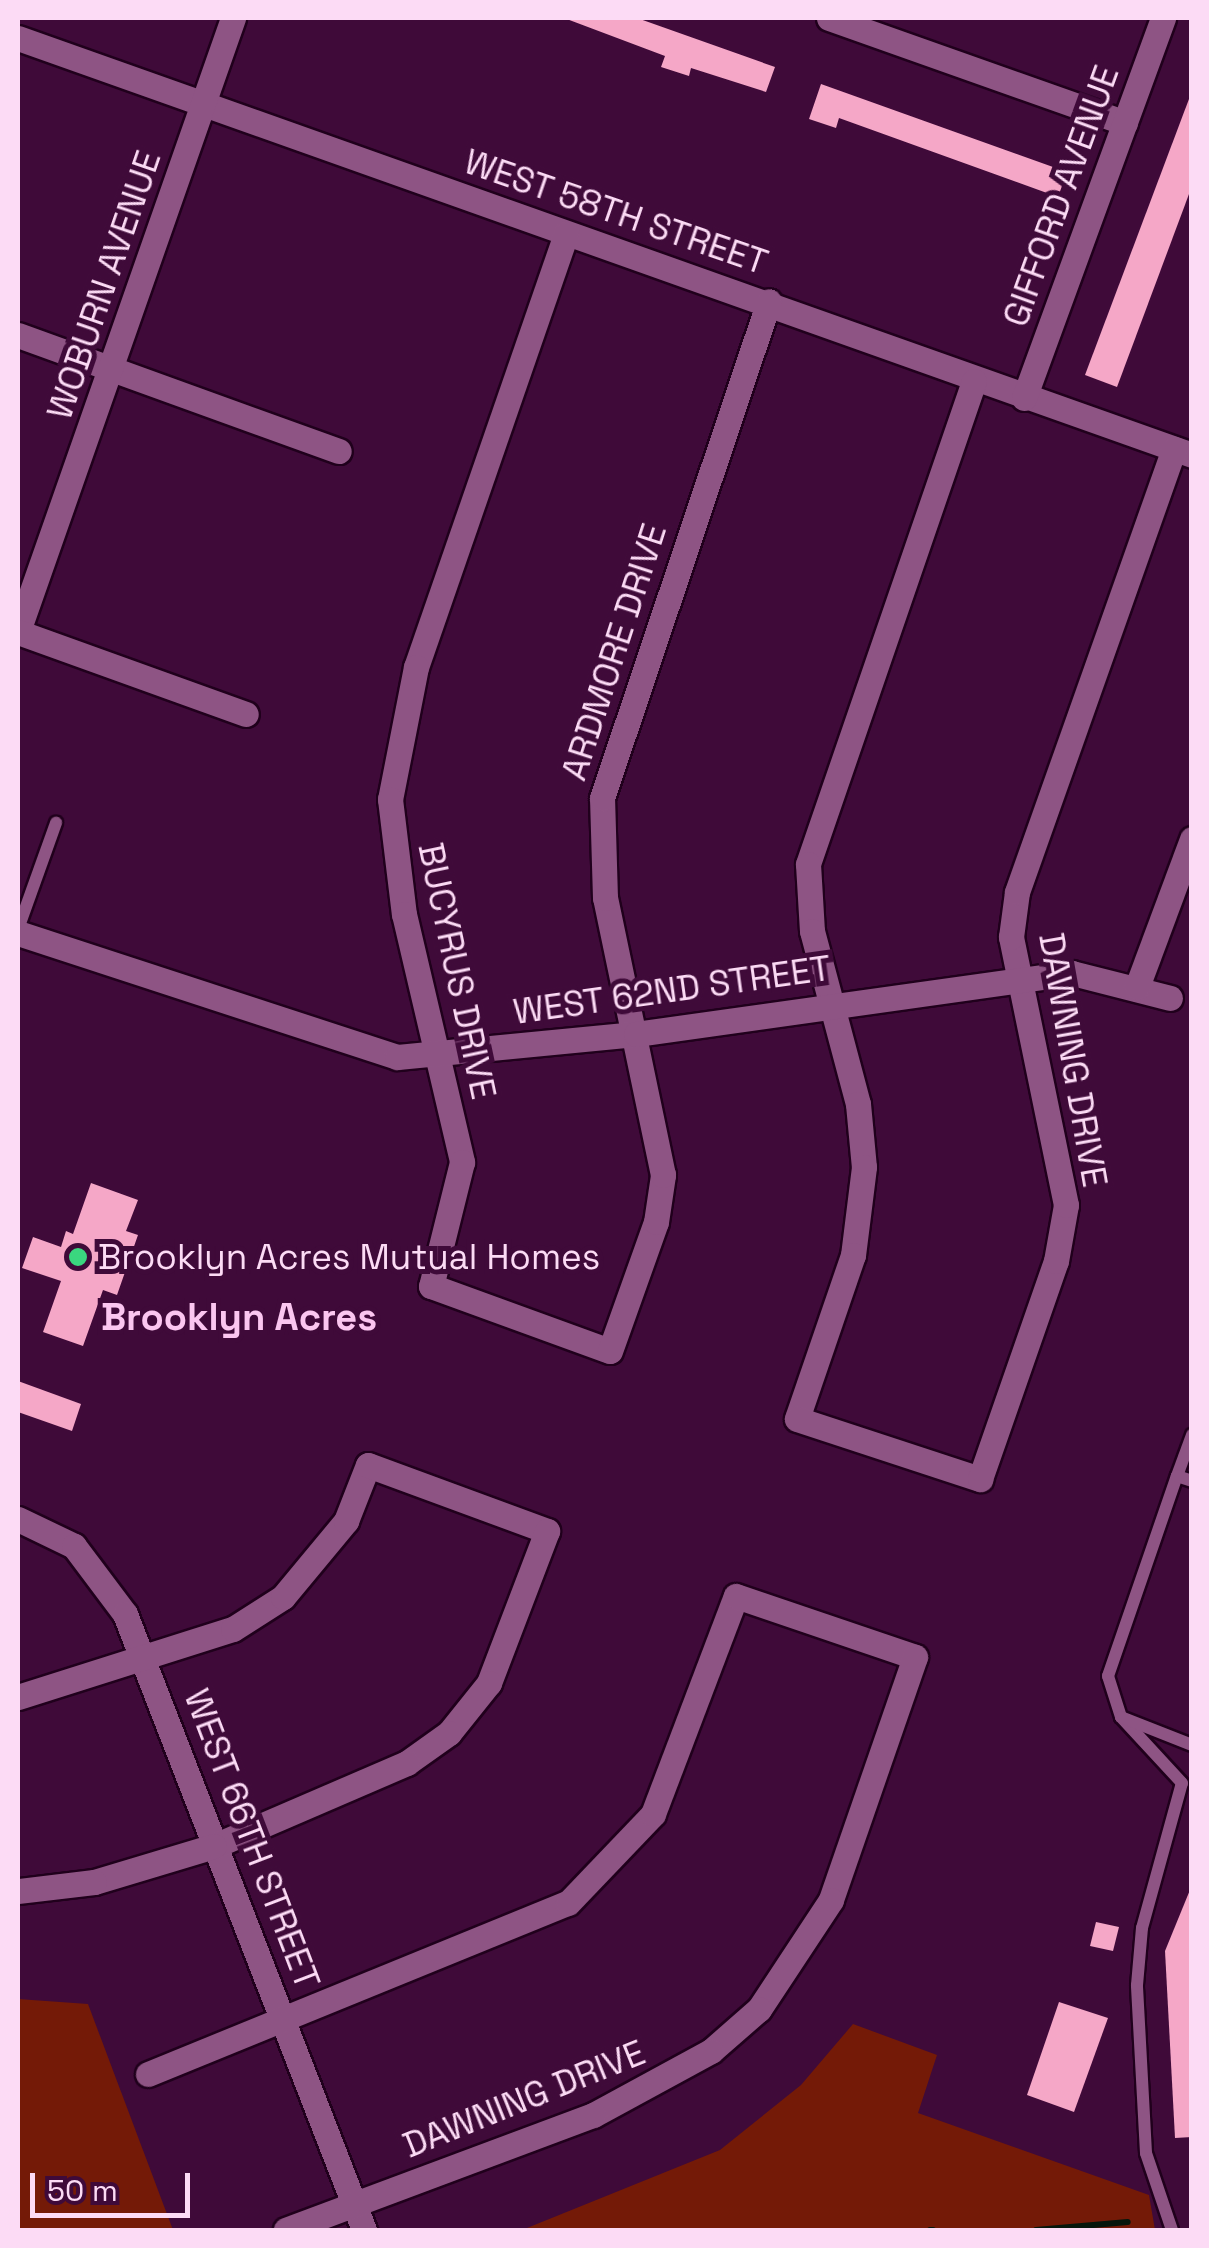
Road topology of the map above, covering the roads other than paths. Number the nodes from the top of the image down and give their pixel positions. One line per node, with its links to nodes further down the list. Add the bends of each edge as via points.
1 (233, 18): 5 (street, WOBURN AVENUE)
2 (828, 18): 6 (street)
3 (1162, 18): 6 (street, GIFFORD AVENUE)
4 (18, 38): 5 (street, WEST 58TH STREET)
5 (204, 103): 7 (street, WEST 58TH STREET); 10 (street, WOBURN AVENUE)
6 (1124, 122): 12 (street, GIFFORD AVENUE)
7 (566, 234): 8 (street, WEST 58TH STREET); 25 (street, BUCYRUS DRIVE, via 398,728 393,857)
8 (768, 302): 11 (street, WEST 58TH STREET); 24 (street, ARDMORE DRIVE, via 602,798 604,898)
9 (18, 335): 10 (street)
10 (113, 368): 13 (street); 15 (street, WOBURN AVENUE)
11 (974, 381): 12 (street, WEST 58TH STREET); 23 (street, via 808,864 812,931)
12 (1024, 398): 14 (street, WEST 58TH STREET)
13 (339, 451)
14 (1183, 452): 20 (street, DAWNING DRIVE, via 1017,892 1011,936)
15 (18, 632): 16 (street)
16 (246, 714)
17 (56, 823): 19 (lane)
18 (1192, 839): 21 (street)
19 (18, 931): 25 (street, WEST 62ND STREET, via 355,1049)
20 (1024, 980): 21 (street, WEST 62ND STREET, via 1072,973); 23 (street, WEST 62ND STREET); 23 (street, DAWNING DRIVE, via 1064,1161 1056,1261 980,1478 797,1419 863,1208 858,1104)
21 (1137, 987): 22 (street, WEST 62ND STREET)
22 (1170, 998)
23 (832, 1002): 24 (street, WEST 62ND STREET)
24 (636, 1034): 25 (street, WEST 62ND STREET); 26 (street, ARDMORE DRIVE, via 663,1175 656,1222 610,1351)
25 (442, 1055): 26 (street, BUCYRUS DRIVE, via 462,1162 431,1286)
26 (525, 1320)
27 (1192, 1435): 28 (lane)
28 (1177, 1476): 29 (lane); 33 (lane, via 1108,1676)
29 (1192, 1481)
30 (18, 1518): 31 (street, WEST 66TH STREET, via 100,1570)
31 (144, 1657): 32 (street); 35 (street, WEST 66TH STREET); 35 (street, via 232,1629 283,1598 338,1534 368,1465 548,1530 489,1683 450,1732 406,1763)
32 (18, 1696)
33 (1120, 1717): 34 (lane); 42 (lane, via 1182,1783 1142,1928 1137,1984 1146,2152)
34 (1192, 1745)
35 (214, 1846): 36 (street, via 94,1882); 37 (street, WEST 66TH STREET)
36 (18, 1891)
37 (286, 2024): 38 (street); 39 (street, WEST 66TH STREET); 39 (street, DAWNING DRIVE, via 520,1928 614,1863 653,1814 736,1596 915,1657 830,1900 759,2008 657,2085)
38 (148, 2074)
39 (355, 2206): 40 (street); 41 (street, WEST 66TH STREET)
40 (286, 2230)
41 (364, 2230)
42 (1172, 2230)

